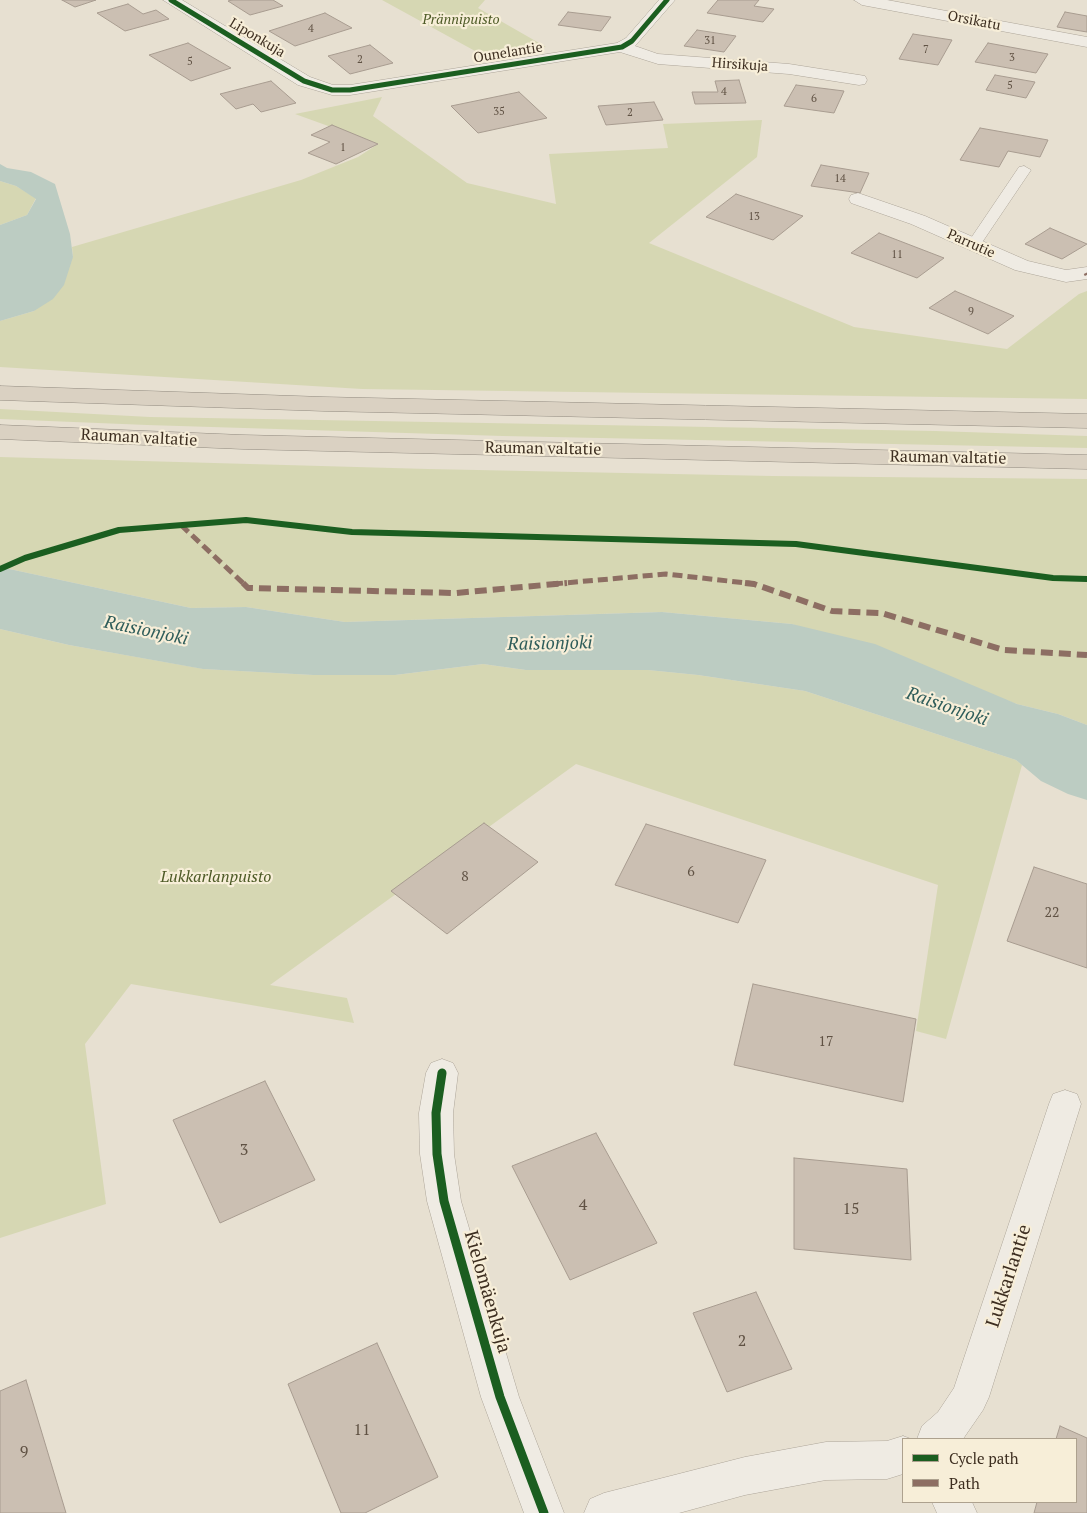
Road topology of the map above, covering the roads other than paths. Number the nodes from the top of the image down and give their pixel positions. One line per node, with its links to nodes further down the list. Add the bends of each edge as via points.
1 (171, 0): 7 (street, Liponkuja, via 304,81)
2 (667, 0): 5 (street, via 632,41)
3 (862, 0): 4 (street, Orsikatu)
4 (1087, 42)
5 (622, 47): 6 (street, Hirsikuja, via 658,59 789,69); 7 (street, Ounelantie, via 370,87)
6 (859, 80)
7 (332, 90)
8 (1024, 170): 10 (lane)
9 (858, 199): 10 (street, Parrutie)
10 (974, 244): 11 (street, Parrutie, via 1022,266 1044,272 1066,276)
11 (1087, 273)
12 (0, 393): 13 (highway, via 324,404)
13 (1087, 421)
14 (0, 432): 15 (highway, Rauman valtatie, via 243,442)
15 (1087, 462)
16 (442, 1073): 20 (street, Kielomäenkuja, via 436,1113 437,1154 444,1201 500,1397)
17 (1065, 1104): 18 (street, Lukkarlantie, via 970,1397 951,1425)
18 (937, 1438)
19 (902, 1455): 21 (street, via 887,1460 826,1461 745,1476)
20 (544, 1513)
21 (604, 1513)

